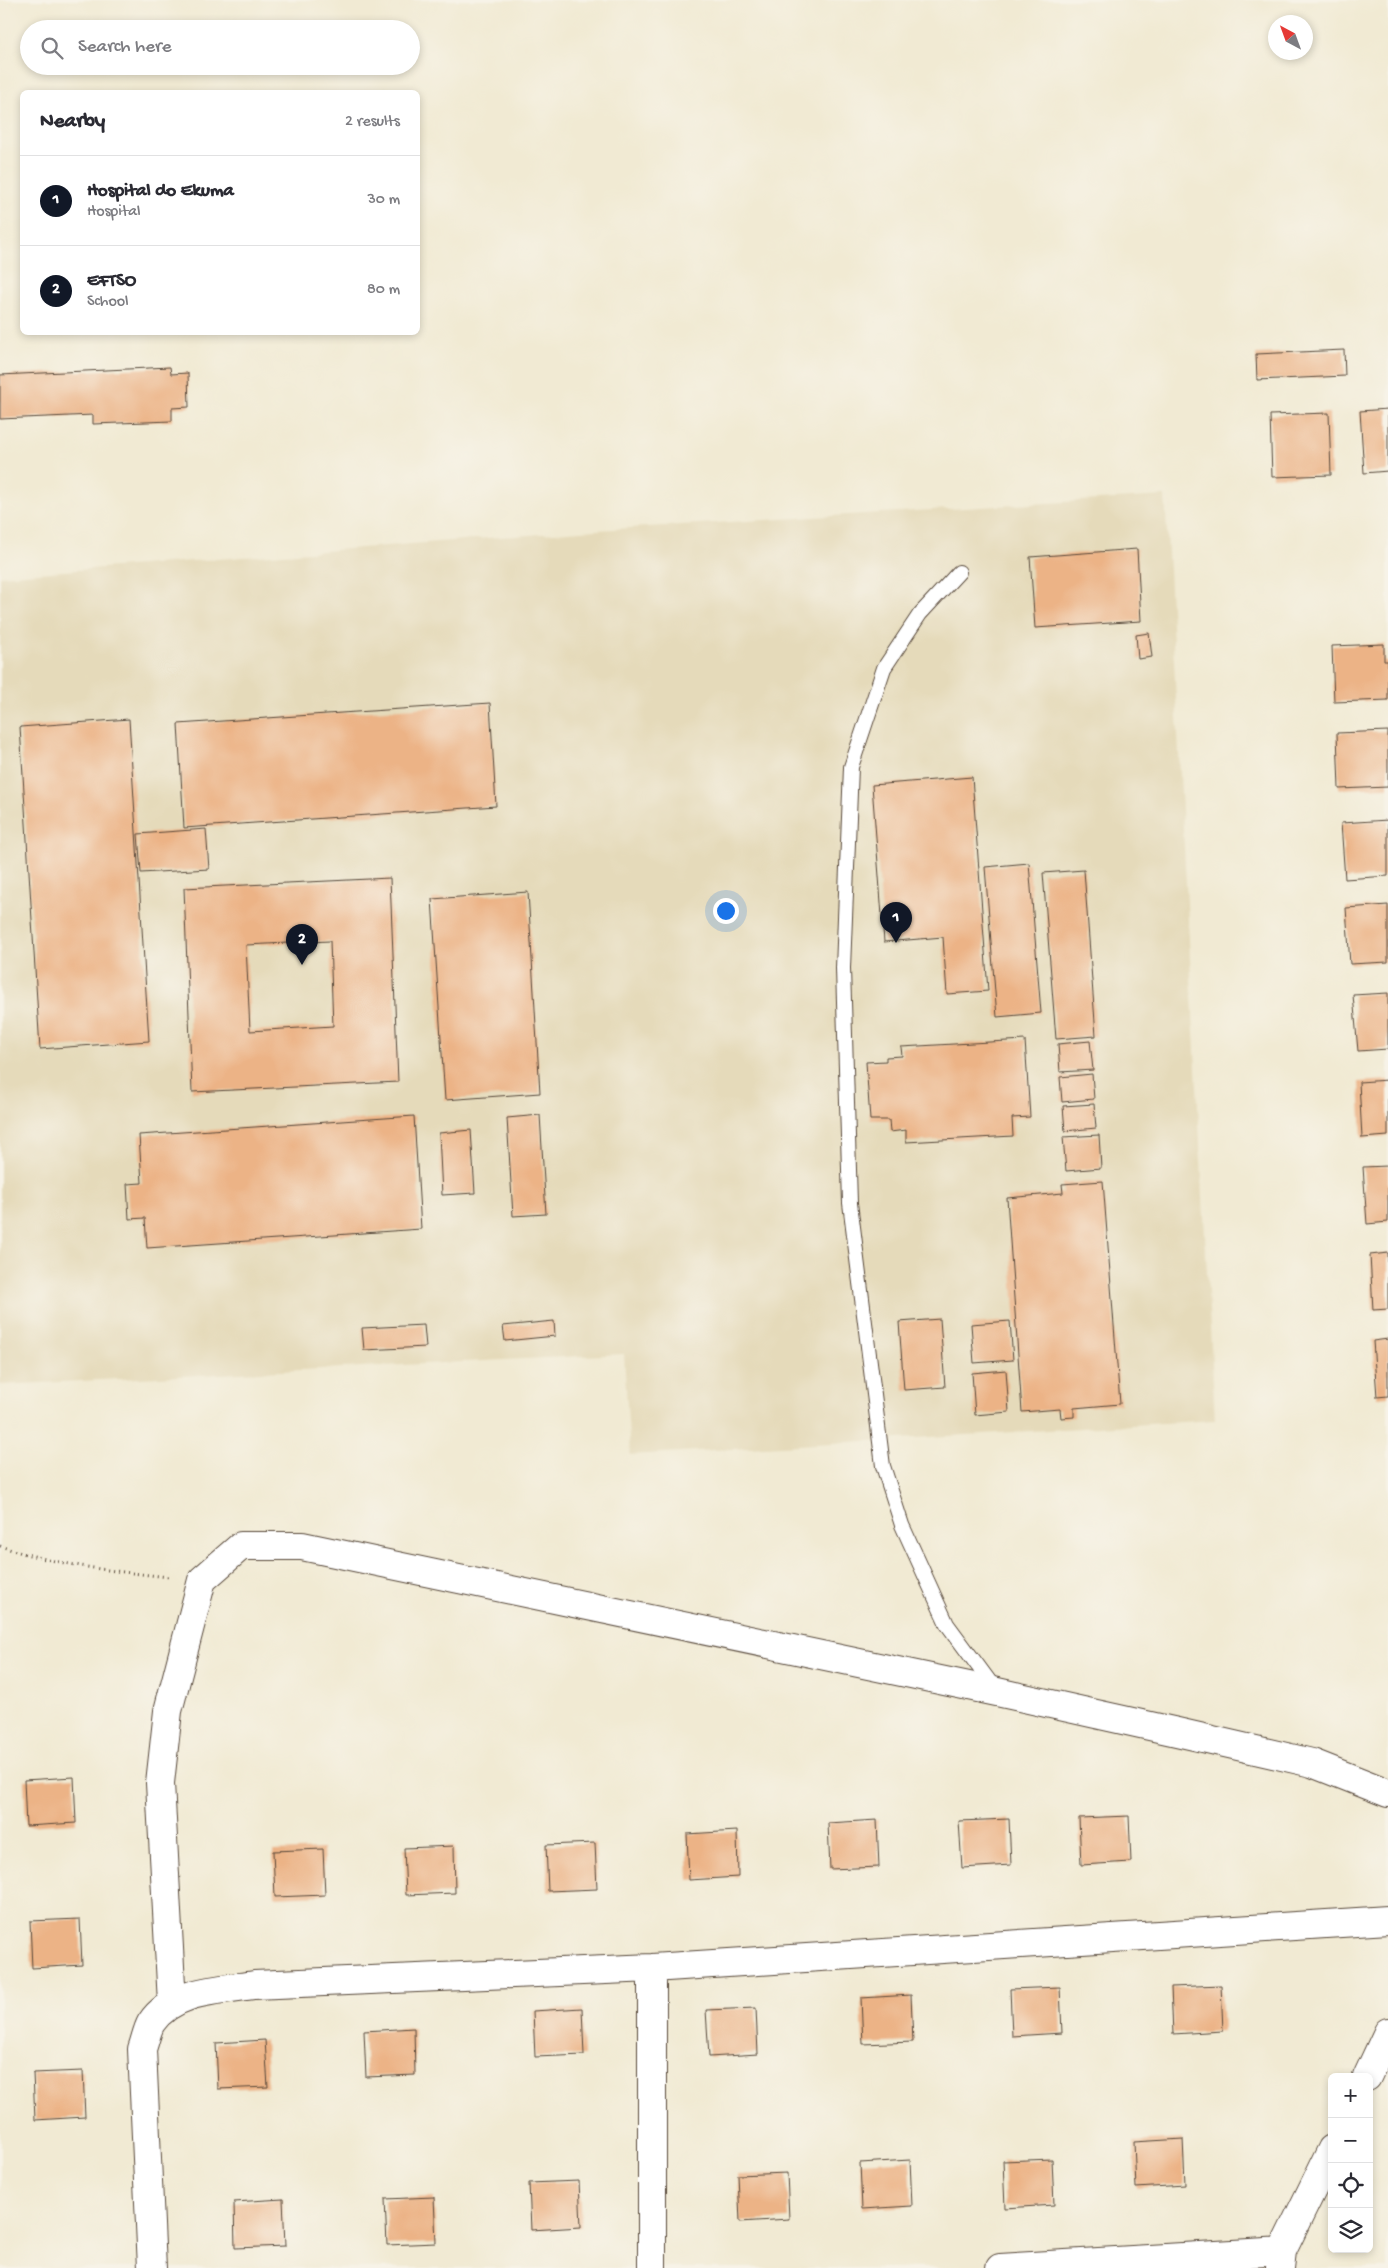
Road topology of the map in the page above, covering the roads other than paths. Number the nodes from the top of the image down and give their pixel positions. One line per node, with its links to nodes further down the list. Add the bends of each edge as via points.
1 (959, 572): 2 (lane, via 920,614 884,668 851,767 843,968 850,1203 883,1466 902,1525 947,1624)
2 (997, 1692): 3 (street, via 1312,1763); 6 (street, via 302,1546 241,1546 202,1580 168,1711 160,1783)
3 (1388, 1793)
4 (1388, 1920): 5 (street)
5 (652, 1968): 6 (street, via 254,1985 200,1993); 12 (street)
6 (172, 2003): 11 (street, via 151,2023 142,2049)
7 (1388, 2032): 8 (street)
8 (1369, 2073)
9 (1328, 2158): 10 (street)
10 (1281, 2259): 13 (street)
11 (152, 2268)
12 (652, 2268)
13 (1000, 2268)

